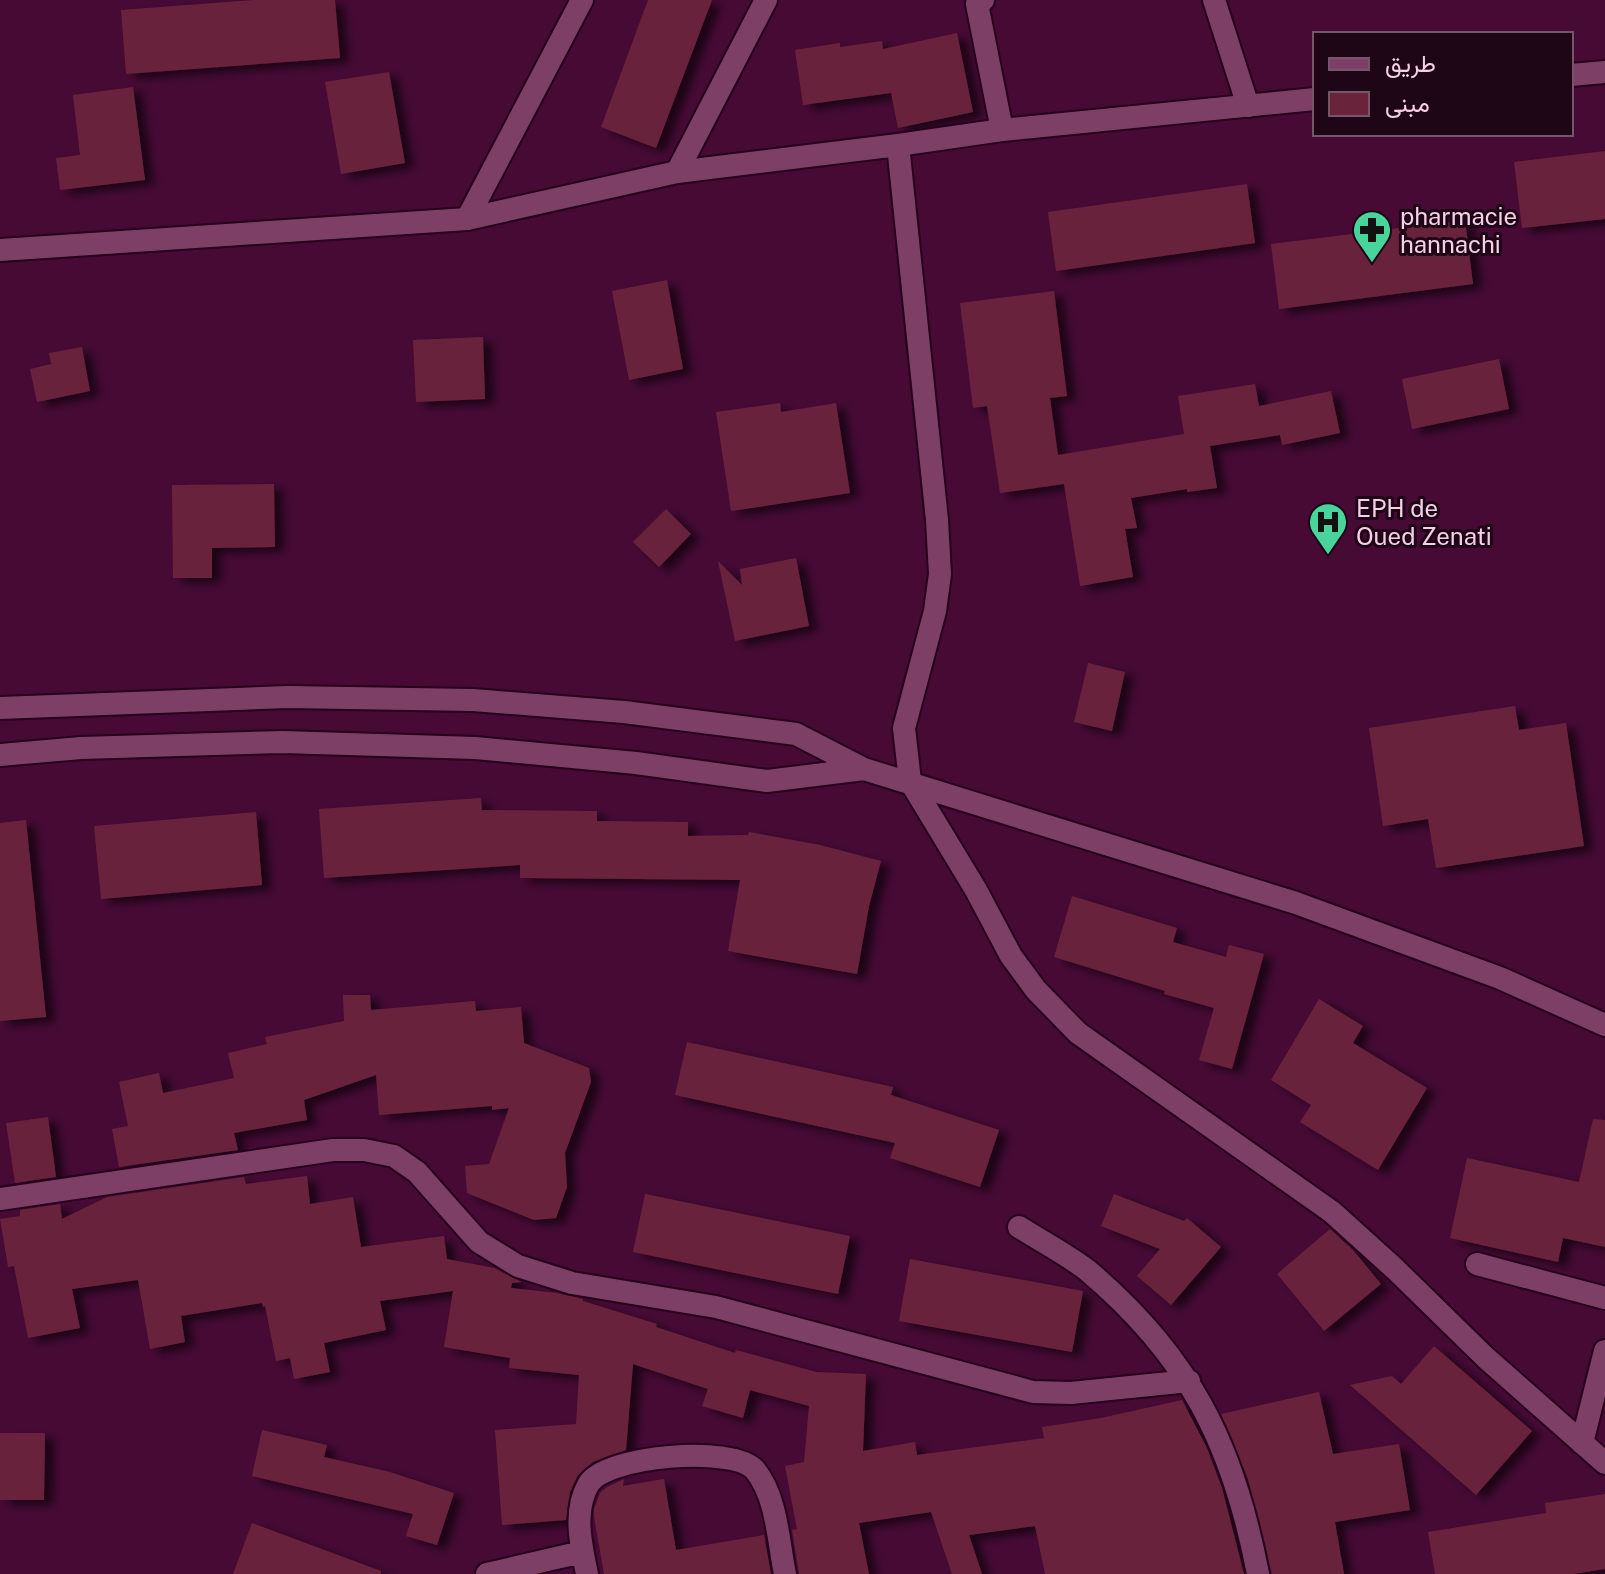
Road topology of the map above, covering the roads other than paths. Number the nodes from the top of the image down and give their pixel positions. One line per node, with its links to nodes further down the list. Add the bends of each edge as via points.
1 (582, 0): 12 (street)
2 (766, 0): 11 (street)
3 (983, 0): 9 (street, via 977,4)
4 (1214, 0): 8 (street)
5 (1605, 72): 6 (street)
6 (1573, 75)
7 (1313, 99): 8 (street)
8 (1248, 106): 9 (street)
9 (1002, 130): 10 (street)
10 (898, 145): 11 (street); 17 (street, via 940,574 904,728)
11 (677, 172): 12 (street)
12 (467, 219): 13 (street)
13 (0, 250)
14 (0, 708): 16 (street, via 287,697 488,701 796,734)
15 (0, 755): 16 (street, via 283,742 475,748 767,781)
16 (864, 769): 17 (street)
17 (910, 781): 18 (street, via 1296,903 1500,978); 25 (street, via 1011,956 1078,1033 1332,1212)
18 (1605, 1025)
19 (0, 1199): 24 (street, via 333,1150 364,1150 394,1156 417,1172 479,1242 518,1266 572,1283 716,1307 1033,1392)
20 (1019, 1227): 24 (street, via 1084,1268 1141,1321)
21 (1477, 1264): 22 (street)
22 (1605, 1298)
23 (1605, 1351): 25 (street)
24 (1189, 1381): 30 (street, via 1224,1448)
25 (1582, 1443): 26 (street)
26 (1605, 1463)
27 (584, 1563): 28 (street); 29 (street, via 579,1514 589,1482 610,1467 720,1456 752,1466 769,1490)
28 (487, 1574)
29 (785, 1574)
30 (1258, 1574)

